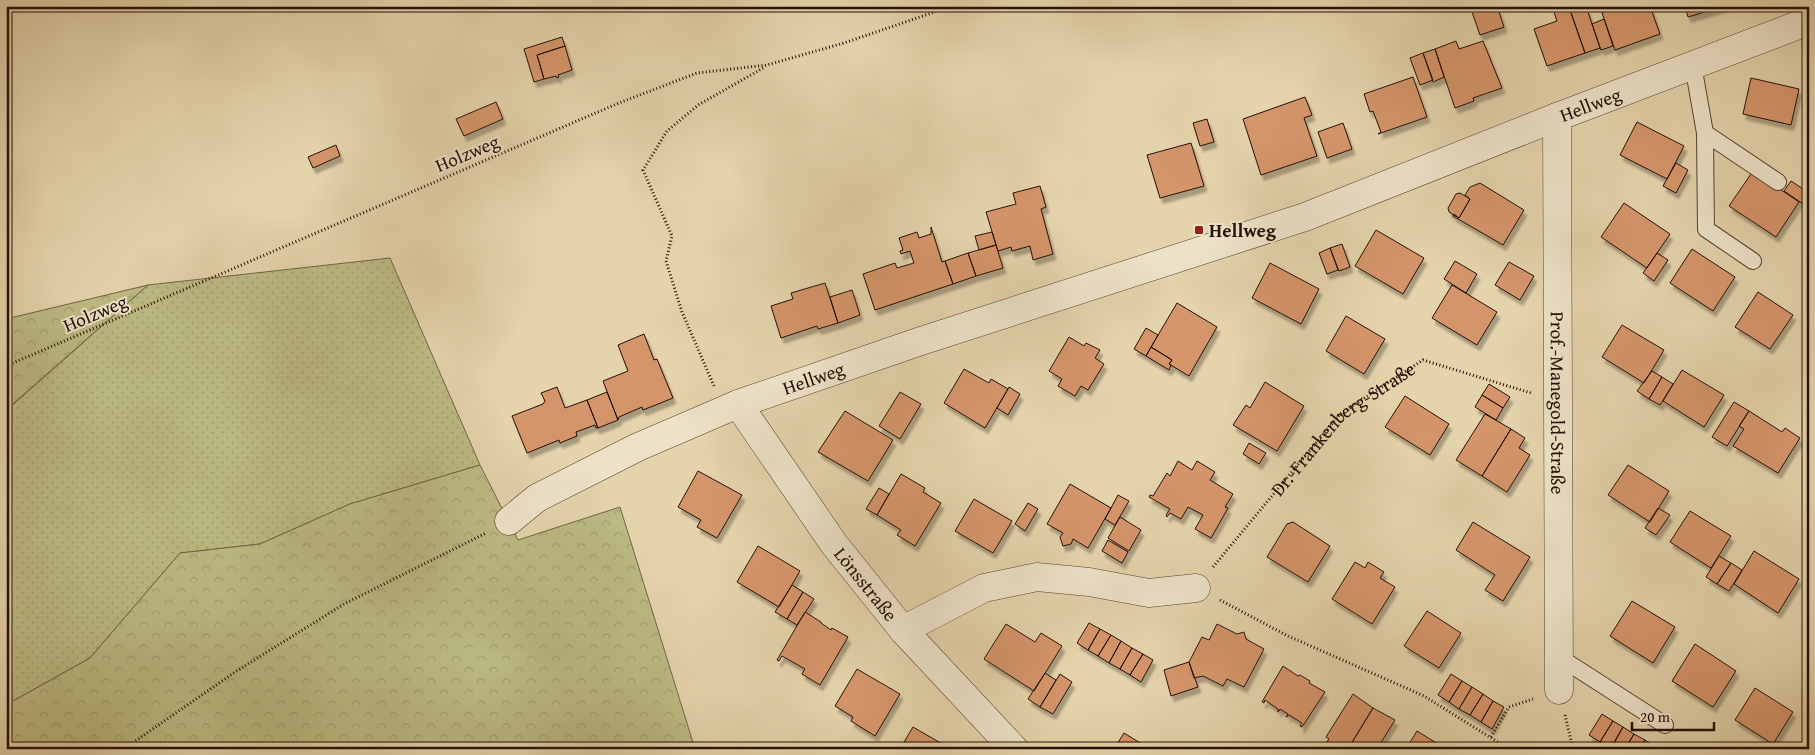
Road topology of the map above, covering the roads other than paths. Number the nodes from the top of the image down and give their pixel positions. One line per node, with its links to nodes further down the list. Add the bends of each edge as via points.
1 (1809, 21): 2 (street, Hellweg)
2 (1693, 65): 3 (street, Hellweg); 4 (lane)
3 (1557, 117): 7 (street, Hellweg, via 1305,217 921,341); 11 (street, Prof.-Manegold-Straße)
4 (1705, 133): 5 (lane); 6 (lane, via 1706,229)
5 (1778, 182)
6 (1753, 261)
7 (732, 407): 8 (street, Hellweg, via 638,447 537,498); 10 (street, Lönsstraße)
8 (508, 521)
9 (1196, 588): 10 (street, via 1149,593 1037,577 984,588)
10 (903, 630): 14 (street, Lönsstraße)
11 (1559, 657): 12 (street, Prof.-Manegold-Straße); 13 (lane)
12 (1559, 690)
13 (1665, 725)
14 (1014, 749)

